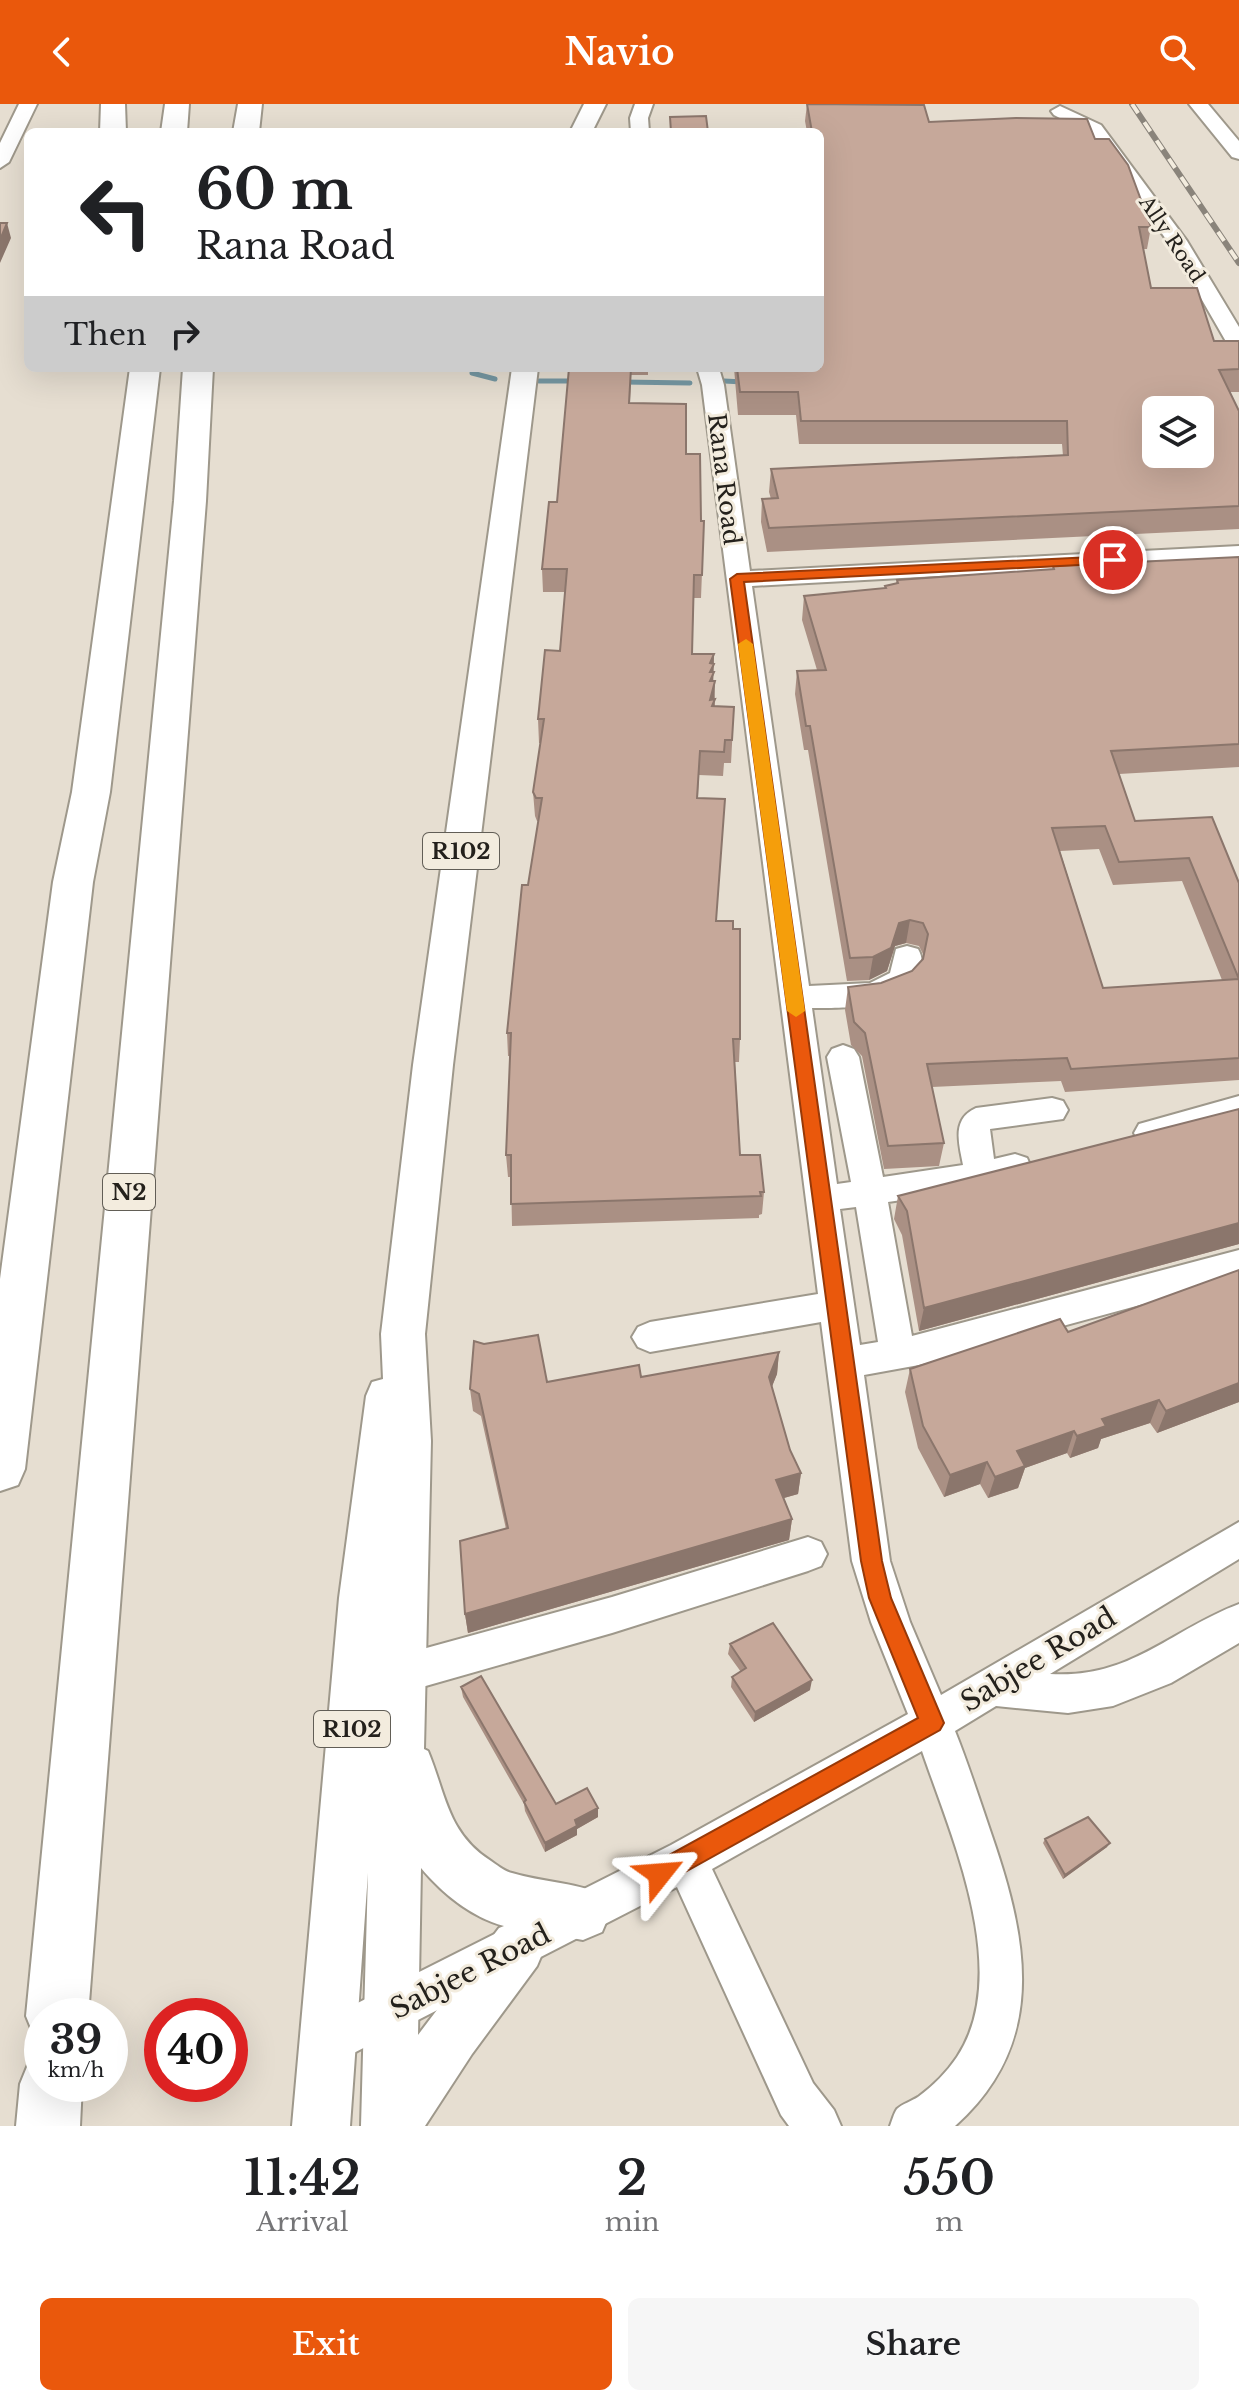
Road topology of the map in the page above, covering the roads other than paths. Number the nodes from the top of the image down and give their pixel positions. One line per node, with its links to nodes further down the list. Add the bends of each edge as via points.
1 (28, 104): 15 (street)
2 (113, 104): 9 (highway)
3 (177, 104): 10 (highway)
4 (250, 104): 11 (highway)
5 (595, 104): 12 (main road)
6 (644, 104): 13 (street)
7 (1198, 104): 14 (street)
8 (1060, 111): 16 (street, Ally Road, via 1095,129 1180,245)
9 (113, 128)
10 (174, 128)
11 (247, 128)
12 (583, 128)
13 (640, 128)
14 (1238, 151)
15 (0, 162)
16 (1239, 345)
17 (198, 372): 22 (highway, N2)
18 (214, 372): 22 (highway)
19 (524, 372): 37 (main road, R102)
20 (709, 372): 24 (street, Rana Road)
21 (130, 376): 41 (highway, via 125,523 91,792 73,882)
22 (190, 501): 52 (highway, N2)
23 (1239, 553): 24 (street)
24 (737, 579): 26 (street, Rana Road)
25 (907, 957): 26 (street, via 905,977 891,989)
26 (794, 998): 34 (street, Rana Road)
27 (843, 1057): 33 (street)
28 (1239, 1108): 30 (street)
29 (1052, 1110): 32 (street, via 978,1121 973,1132)
30 (1117, 1143)
31 (1042, 1161): 32 (street)
32 (981, 1175): 33 (street)
33 (870, 1192): 34 (street); 39 (street)
34 (822, 1199): 36 (street, Rana Road)
35 (1239, 1264): 39 (street)
36 (837, 1305): 38 (street); 40 (street, Rana Road)
37 (403, 1334): 45 (main road, R102, via 408,1441); 54 (main road, R102, via 387,1400 369,1546)
38 (650, 1337)
39 (897, 1353): 40 (street)
40 (844, 1363): 47 (street, Rana Road, via 880,1598)
41 (0, 1469)
42 (1239, 1539): 46 (street, Sabjee Road)
43 (808, 1554): 45 (street)
44 (1239, 1622): 46 (street, via 1143,1674 1094,1691)
45 (401, 1674): 48 (main road, R102)
46 (993, 1687): 47 (street, Sabjee Road)
47 (932, 1723): 49 (street, Sabjee Road); 60 (street, Rana Road, via 989,1889 1000,1947 999,2003 978,2069 933,2116)
48 (399, 1727): 50 (main road, via 426,1826 458,1871 500,1898); 53 (main road, R102)
49 (686, 1860): 50 (street, Sabjee Road); 59 (street, via 797,2099)
50 (583, 1913): 51 (street, Sabjee Road)
51 (518, 1947): 53 (street, Sabjee Road); 58 (main road)
52 (59, 1998)
53 (390, 2011): 54 (street, Sabjee Road); 58 (main road, R102)
54 (326, 2043): 57 (main road, R102)
55 (50, 2102): 56 (highway)
56 (48, 2126)
57 (321, 2126)
58 (390, 2126)
59 (818, 2126)
60 (913, 2126)

